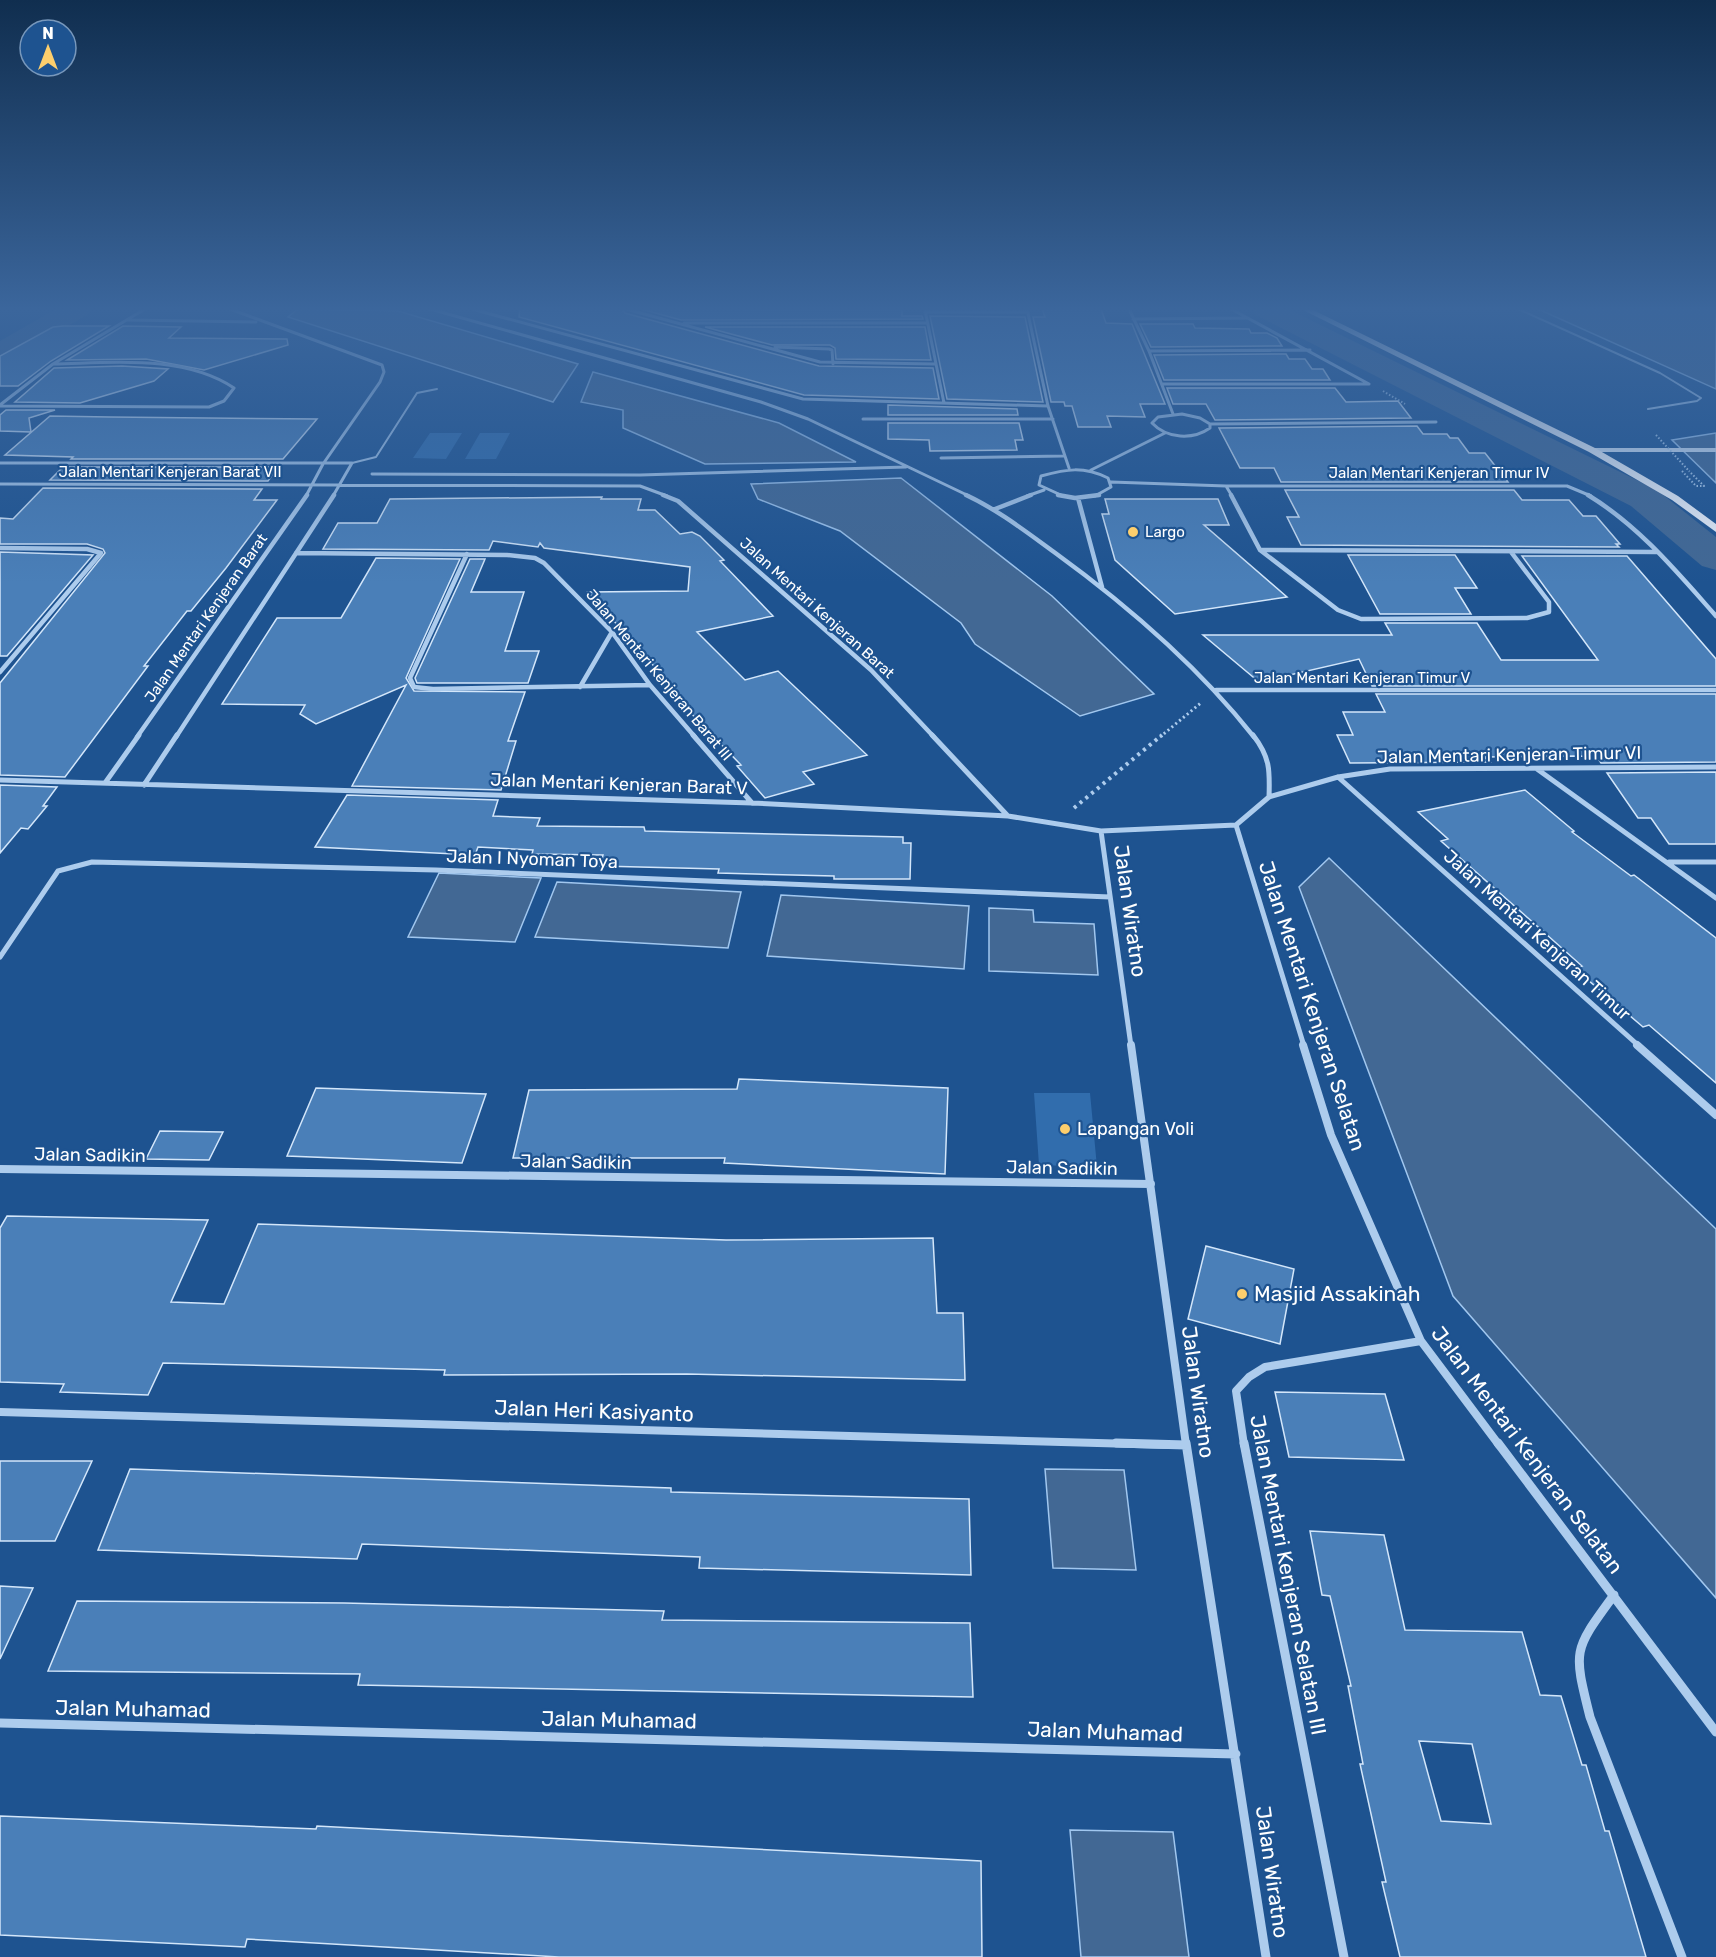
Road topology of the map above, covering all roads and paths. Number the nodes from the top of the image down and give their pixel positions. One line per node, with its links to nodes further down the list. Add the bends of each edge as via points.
1 (225, 400): 11 (street, via 209,407)
2 (367, 400): 26 (street, Jalan Mentari Kenjeran Barat)
3 (412, 400): 27 (lane, via 376,457)
4 (755, 400): 28 (street, via 808,419)
5 (885, 400): 10 (street)
6 (1047, 400): 12 (street)
7 (1168, 400): 14 (street)
8 (1491, 400): 21 (main road)
9 (1698, 400): 13 (lane)
10 (944, 403): 12 (street)
11 (0, 405)
12 (1048, 406): 16 (street)
13 (1648, 409)
14 (1173, 414): 18 (street, via 1192,415); 19 (street, via 1158,417 1152,423)
15 (862, 419): 16 (street)
16 (1053, 419): 23 (street)
17 (1436, 422): 18 (street)
18 (1210, 424): 19 (street, via 1208,431 1194,435)
19 (1166, 433): 30 (street)
20 (1656, 435): 31 (path, bridge, via 1704,486 1696,486)
21 (1592, 450): 22 (street); 45 (main road, via 1675,498)
22 (1716, 450)
23 (1063, 456): 24 (street); 29 (street)
24 (941, 458)
25 (0, 463): 26 (street)
26 (323, 464): 27 (street); 38 (street, Jalan Mentari Kenjeran Barat)
27 (352, 464): 37 (street)
28 (908, 467): 34 (street); 44 (street)
29 (1069, 468): 30 (street); 42 (street, via 1041,476 1039,485)
30 (1091, 470): 35 (street)
31 (1682, 471)
32 (372, 474): 33 (street)
33 (494, 474): 34 (street); 39 (street)
34 (640, 475): 40 (street)
35 (1111, 482): 41 (street, Jalan Mentari Kenjeran Timur IV); 43 (street, via 1100,495)
36 (0, 484): 38 (street, Jalan Mentari Kenjeran Barat VII)
37 (341, 484): 38 (street, Jalan Mentari Kenjeran Barat VII); 39 (street, Jalan Mentari Kenjeran Barat VII); 50 (street)
38 (314, 485): 64 (street, Jalan Mentari Kenjeran Barat)
39 (490, 485): 40 (street, Jalan Mentari Kenjeran Barat VII)
40 (640, 486): 68 (street, Jalan Mentari Kenjeran Barat, via 678,501 871,670)
41 (1226, 486): 47 (street); 49 (street, Jalan Mentari Kenjeran Timur IV, via 1567,486 1594,497)
42 (1044, 490): 43 (street); 44 (street)
43 (1078, 498): 52 (street)
44 (994, 509): 52 (street)
45 (1716, 529)
46 (0, 548): 55 (street, via 95,549 101,553)
47 (1260, 550): 48 (street); 48 (street, via 1338,610 1361,619 1543,615 1548,612 1549,602)
48 (1511, 552): 49 (street)
49 (1657, 552): 53 (street, Jalan Mentari Kenjeran Timur IV)
50 (296, 553): 51 (street, Jalan Mentari Kenjeran Barat III); 65 (street)
51 (467, 554): 54 (street, Jalan Mentari Kenjeran Barat III, via 524,556 544,563); 57 (street, via 410,678 411,685 420,689)
52 (1102, 587): 58 (street)
53 (1716, 616)
54 (612, 632): 56 (street, Jalan Mentari Kenjeran Barat III); 57 (street)
55 (0, 672)
56 (650, 685): 57 (street); 67 (street, Jalan Mentari Kenjeran Barat III)
57 (580, 687)
58 (1216, 690): 59 (street, Jalan Mentari Kenjeran Timur V); 66 (street, via 1266,752); 69 (path)
59 (1716, 690)
60 (1716, 767): 61 (street, Jalan Mentari Kenjeran Timur VI)
61 (1537, 768): 62 (street, Jalan Mentari Kenjeran Timur VI, via 1390,769); 72 (street)
62 (1338, 777): 66 (street, Jalan Mentari Kenjeran Timur VI); 77 (street, Jalan Mentari Kenjeran Timur)
63 (0, 780): 64 (street, Jalan Mentari Kenjeran Barat V)
64 (105, 783): 65 (street, Jalan Mentari Kenjeran Barat V)
65 (144, 785): 67 (street, Jalan Mentari Kenjeran Barat V)
66 (1269, 797): 70 (street)
67 (752, 803): 68 (street, Jalan Mentari Kenjeran Barat V)
68 (1008, 816): 69 (street, Jalan Mentari Kenjeran Barat V)
69 (1055, 824): 71 (street, Jalan Mentari Kenjeran Barat V)
70 (1236, 825): 71 (street, Jalan Mentari Kenjeran Barat V); 80 (street, Jalan Mentari Kenjeran Selatan, via 1331,1135)
71 (1101, 831): 74 (street, Jalan Wiratno)
72 (1667, 862): 73 (street); 75 (street)
73 (1716, 862)
74 (1110, 897): 76 (street, Jalan I Nyoman Toya, via 436,870 92,862 58,871); 79 (street, Jalan Wiratno)
75 (1716, 898)
76 (0, 957)
77 (1716, 1115)
78 (0, 1169): 79 (street, Jalan Sadikin)
79 (1151, 1184): 82 (street, Jalan Wiratno)
80 (1421, 1341): 83 (street, Jalan Mentari Kenjeran Selatan); 88 (street, Jalan Mentari Kenjeran Selatan III, via 1265,1366 1236,1391)
81 (0, 1412): 82 (street, Jalan Heri Kasiyanto)
82 (1186, 1445): 86 (street, Jalan Wiratno)
83 (1614, 1596): 85 (street, Jalan Mentari Kenjeran Selatan); 89 (street, via 1583,1638 1579,1650 1581,1677 1590,1717)
84 (0, 1724): 86 (street, Jalan Muhamad)
85 (1716, 1732)
86 (1236, 1754): 87 (street, Jalan Wiratno)
87 (1266, 1957)
88 (1344, 1957)
89 (1682, 1957)

